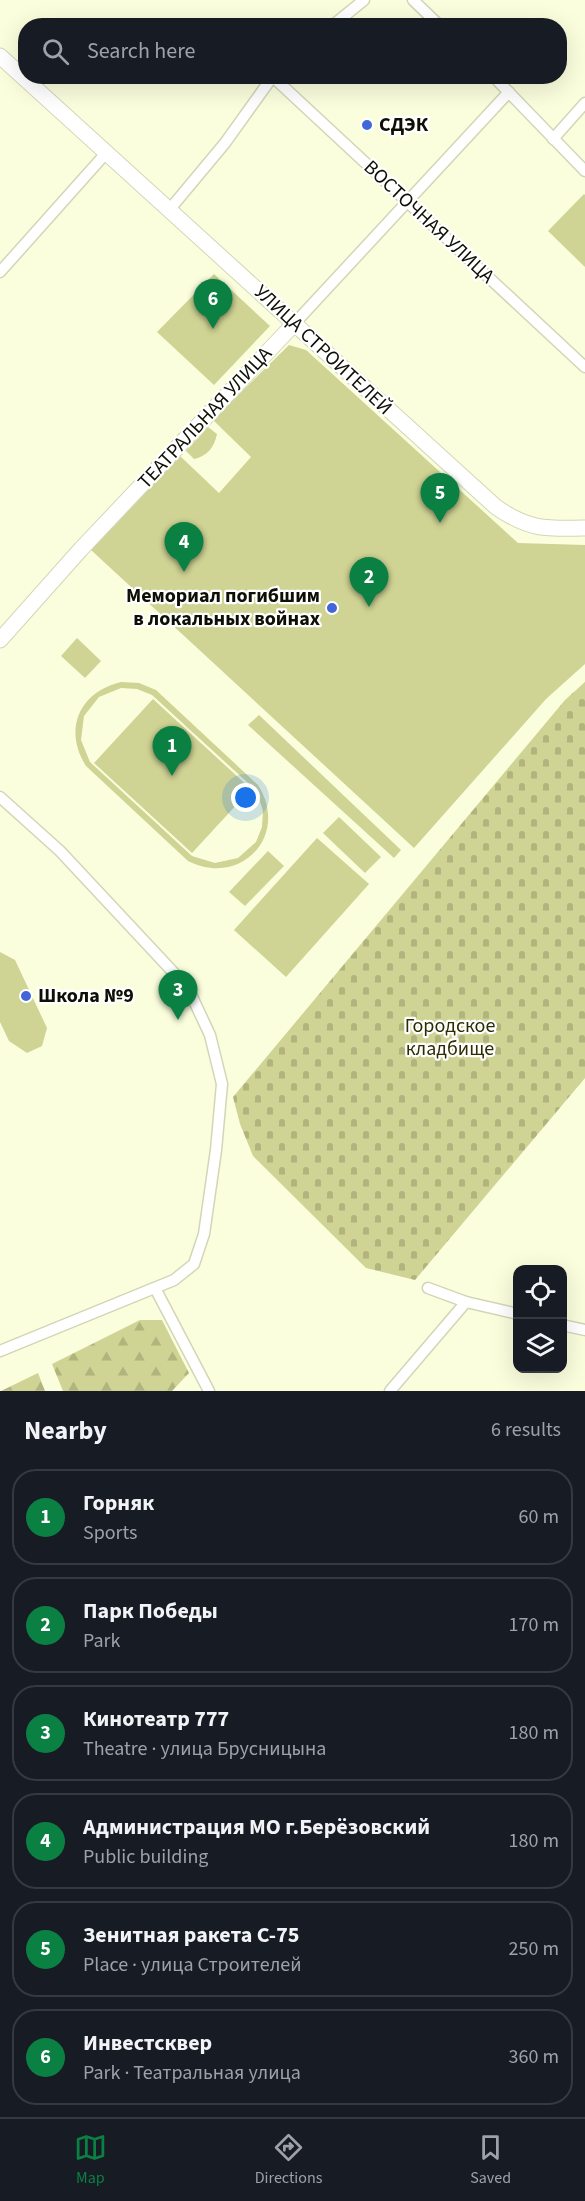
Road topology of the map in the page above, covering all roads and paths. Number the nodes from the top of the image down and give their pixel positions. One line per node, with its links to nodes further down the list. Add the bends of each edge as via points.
1 (364, 0): 3 (street)
2 (413, 0): 4 (street)
3 (342, 18)
4 (432, 18)
5 (0, 56): 6 (main road, УЛИЦА СТРОИТЕЛЕЙ)
6 (18, 72)
7 (31, 84): 14 (main road, УЛИЦА СТРОИТЕЛЕЙ)
8 (268, 84): 17 (street)
9 (281, 84): 16 (street, ВОСТОЧНАЯ УЛИЦА)
10 (501, 84): 11 (street)
11 (509, 92): 13 (street); 16 (street, ТЕАТРАЛЬНАЯ УЛИЦА)
12 (585, 103): 13 (street)
13 (553, 139): 15 (street)
14 (107, 152): 17 (main road, УЛИЦА СТРОИТЕЛЕЙ); 18 (street)
15 (585, 171)
16 (408, 202): 19 (street, ТЕАТРАЛЬНАЯ УЛИЦА); 20 (street, ВОСТОЧНАЯ УЛИЦА)
17 (170, 209): 19 (main road, УЛИЦА СТРОИТЕЛЕЙ)
18 (0, 272)
19 (294, 324): 21 (main road, УЛИЦА СТРОИТЕЛЕЙ, via 496,507 536,527); 22 (main road, ТЕАТРАЛЬНАЯ УЛИЦА)
20 (585, 367)
21 (585, 528)
22 (2, 634)
23 (0, 797): 24 (street, via 60,851 188,988 210,1035 222,1084 204,1234 194,1264 174,1280)
24 (155, 1288): 30 (street); 31 (street)
25 (428, 1288): 26 (street)
26 (466, 1302): 27 (street); 32 (street)
27 (513, 1313)
28 (567, 1326): 29 (street)
29 (585, 1330)
30 (0, 1351)
31 (209, 1391)
32 (390, 1391)

